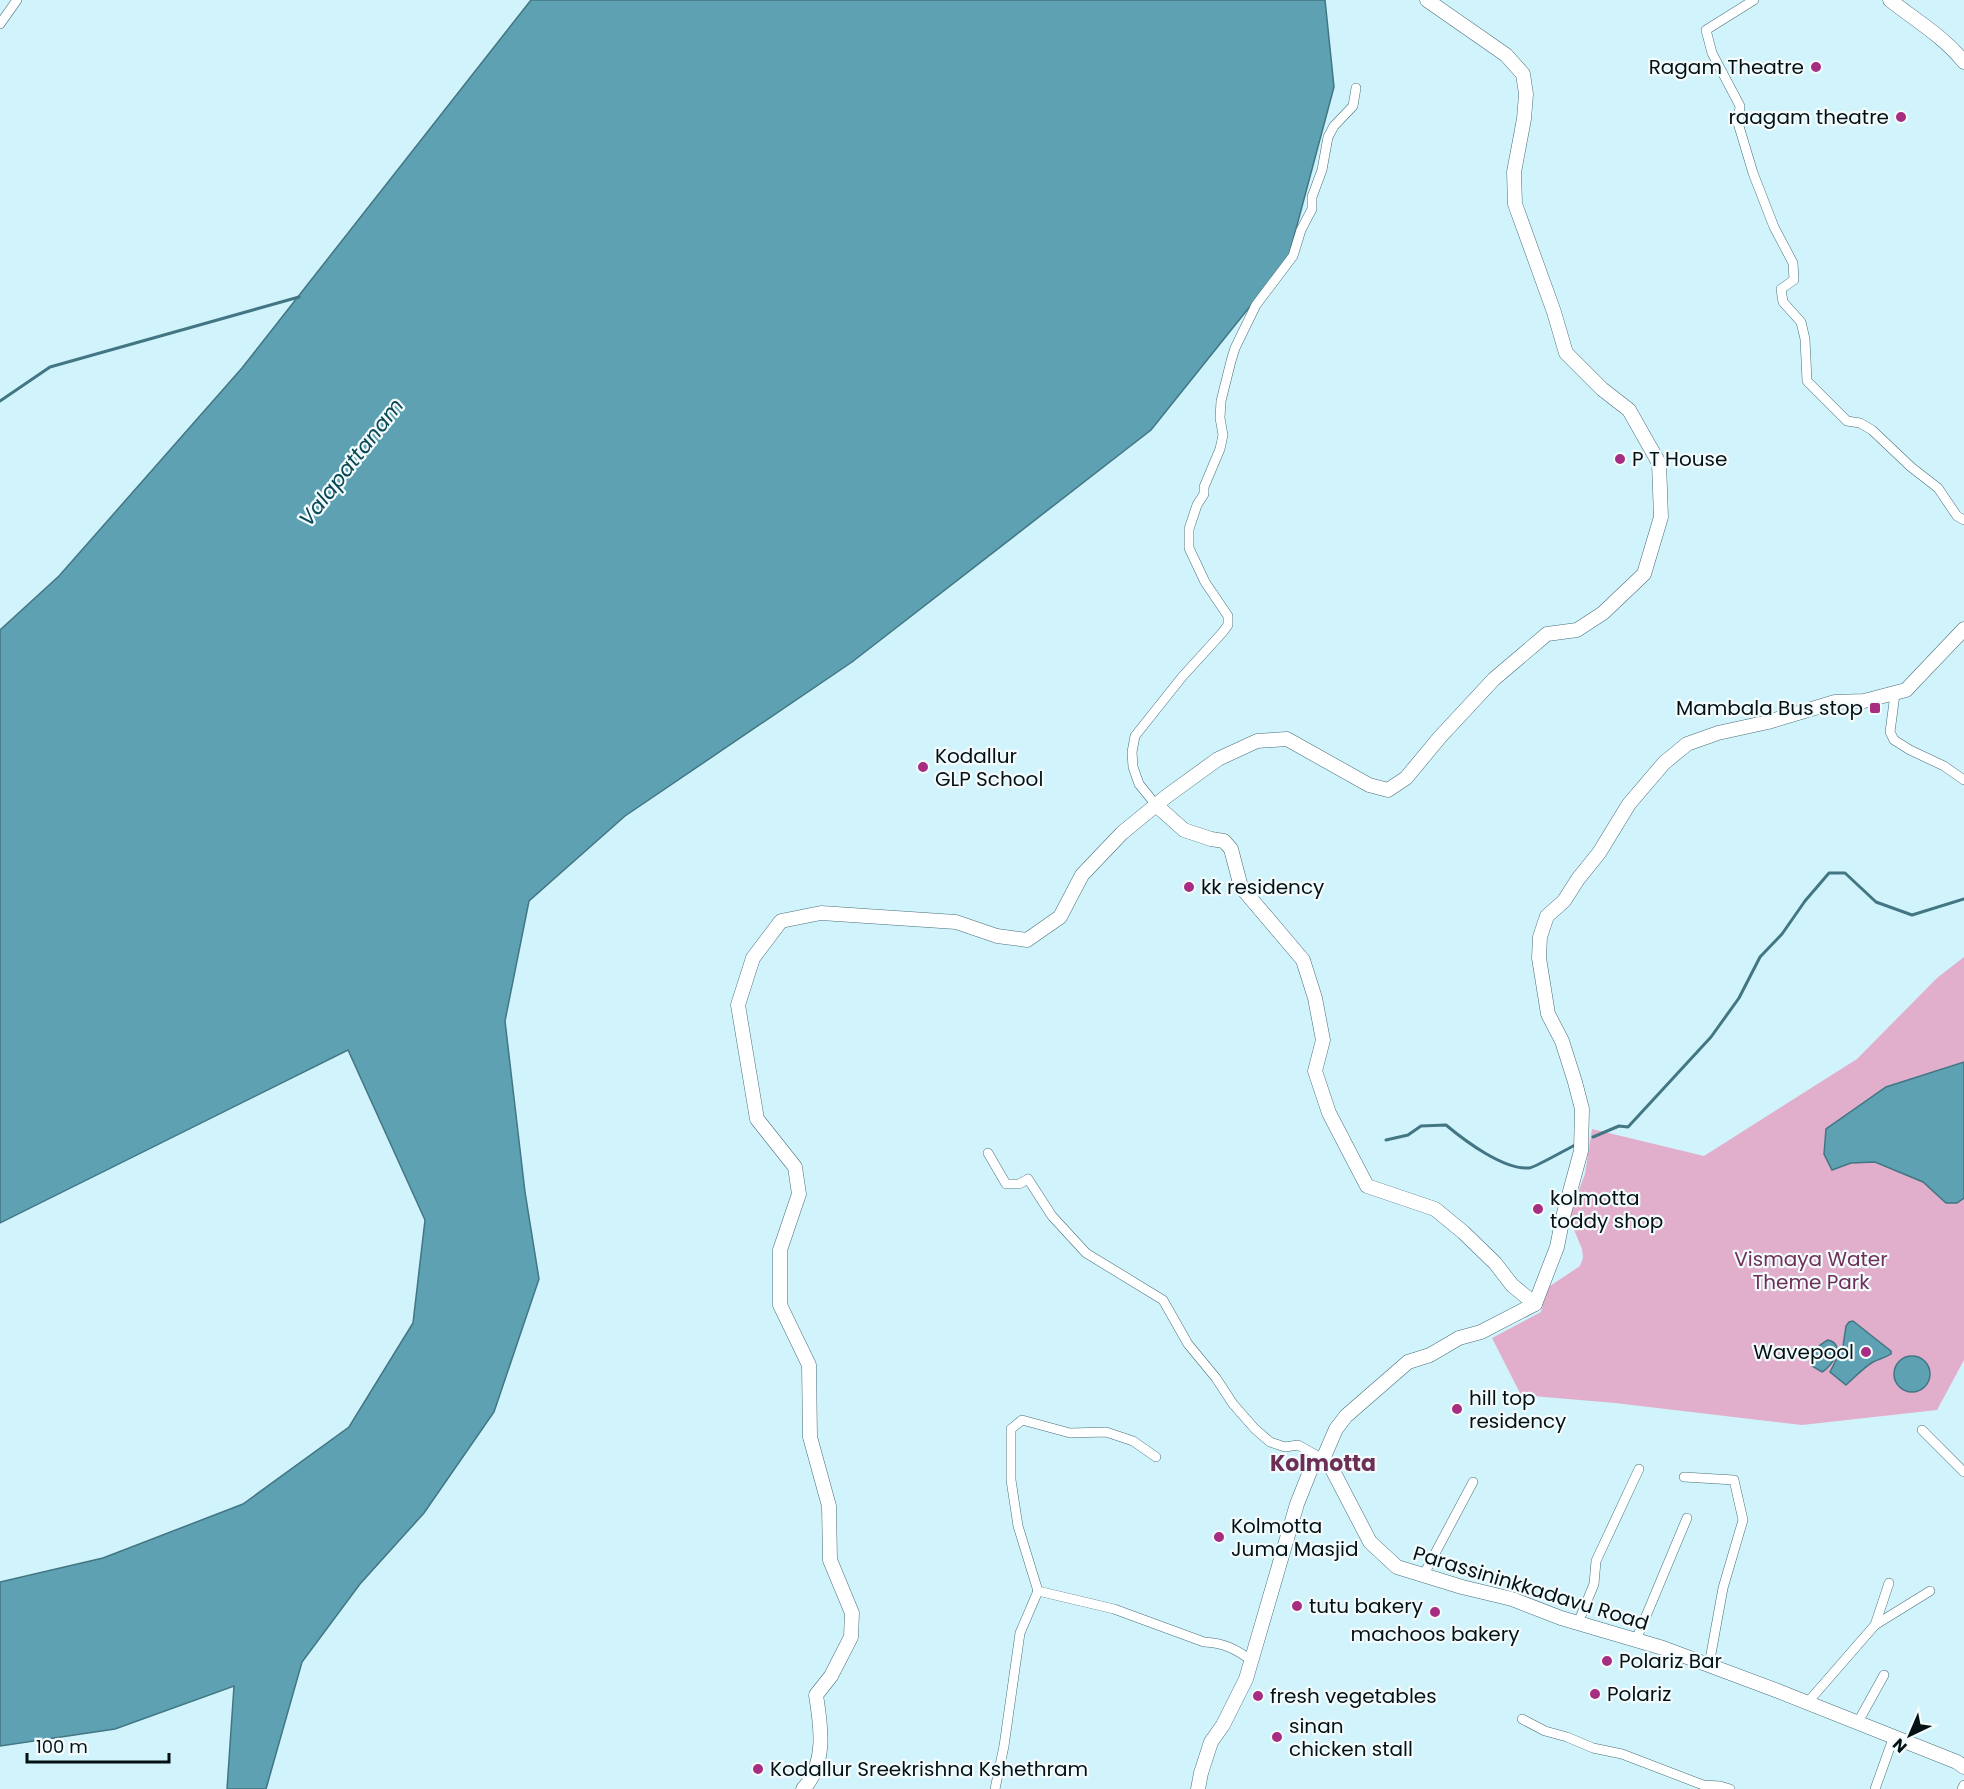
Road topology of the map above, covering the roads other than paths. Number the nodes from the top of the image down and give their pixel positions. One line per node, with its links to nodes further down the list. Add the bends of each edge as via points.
1 (17, 0): 5 (street)
2 (1426, 0): 12 (street, via 1506,55 1522,74 1527,94 1514,172 1515,204 1566,353 1629,410 1659,463 1661,517 1644,574 1603,613 1577,630 1546,634 1494,679 1406,778 1388,790 1369,785 1287,739 1277,739 1257,741 1218,759)
3 (1754, 0): 8 (street, via 1706,30 1712,53 1740,106 1738,123 1754,173 1774,227 1793,263 1794,280 1781,289 1783,302 1801,322 1807,381 1847,421 1872,430 1938,488)
4 (1890, 0): 6 (street, via 1925,24)
5 (0, 24)
6 (1964, 62)
7 (1356, 88): 12 (street, via 1353,106 1328,137 1312,209 1293,256 1256,305 1231,361 1221,401 1220,449 1189,529 1189,548 1205,582 1228,616 1228,625 1135,736 1133,767 1139,784)
8 (1964, 520)
9 (1964, 629): 10 (street, via 1906,690)
10 (1895, 694): 11 (street, via 1890,732 1894,740); 14 (street, via 1864,702 1835,702 1687,744 1664,763 1629,804 1564,901 1547,916 1539,958 1548,1014 1562,1041 1582,1109 1581,1151 1557,1247)
11 (1964, 780)
12 (1156, 805): 14 (street, via 1184,830 1224,842 1231,849 1241,887 1303,960 1323,1040 1315,1071 1329,1113 1367,1186 1435,1209); 38 (street, via 1122,833 1082,875 1060,917 1027,940 996,936 956,922 820,913 781,921 753,958 738,1005 757,1119 795,1167 799,1194 780,1250 780,1305 809,1365 810,1437 829,1506 830,1560 852,1613 851,1637 831,1676 816,1695 821,1724 820,1756)
13 (988, 1153): 17 (street, via 1006,1184 1028,1179 1057,1222 1086,1252 1163,1300 1188,1344 1255,1429 1270,1442 1285,1447 1298,1445)
14 (1535, 1304): 17 (street, via 1481,1332 1408,1362 1346,1416)
15 (1922, 1430): 19 (street)
16 (1156, 1457): 25 (street, via 1133,1441 1106,1432 1070,1433 1022,1419 1011,1429 1011,1480 1018,1526)
17 (1323, 1459): 23 (street, Parassininkkadavu Road, via 1370,1542 1397,1567); 30 (street, via 1313,1464 1306,1478)
18 (1639, 1469): 27 (street, via 1596,1561 1594,1584)
19 (1964, 1472)
20 (1684, 1477): 31 (street, via 1734,1480 1743,1520 1723,1588)
21 (1473, 1482): 23 (street)
22 (1686, 1518): 29 (street)
23 (1423, 1576): 27 (street, Parassininkkadavu Road, via 1512,1599)
24 (1889, 1583): 28 (street)
25 (1038, 1591): 30 (street, via 1114,1609 1204,1642 1219,1642); 39 (street, via 1020,1633)
26 (1930, 1591): 28 (street)
27 (1578, 1623): 29 (street, Parassininkkadavu Road)
28 (1875, 1625): 33 (street)
29 (1636, 1640): 31 (street, Parassininkkadavu Road)
30 (1252, 1662): 40 (street, via 1211,1742)
31 (1709, 1665): 33 (street, Parassininkkadavu Road)
32 (1884, 1675): 35 (street)
33 (1808, 1702): 35 (street, Parassininkkadavu Road)
34 (1522, 1719): 41 (street, via 1593,1748 1622,1754 1703,1785)
35 (1858, 1722): 36 (street, Parassininkkadavu Road)
36 (1894, 1736): 37 (street, Parassininkkadavu Road); 42 (street)
37 (1964, 1767)
38 (803, 1789)
39 (995, 1789)
40 (1198, 1789)
41 (1730, 1789)
42 (1875, 1789)

